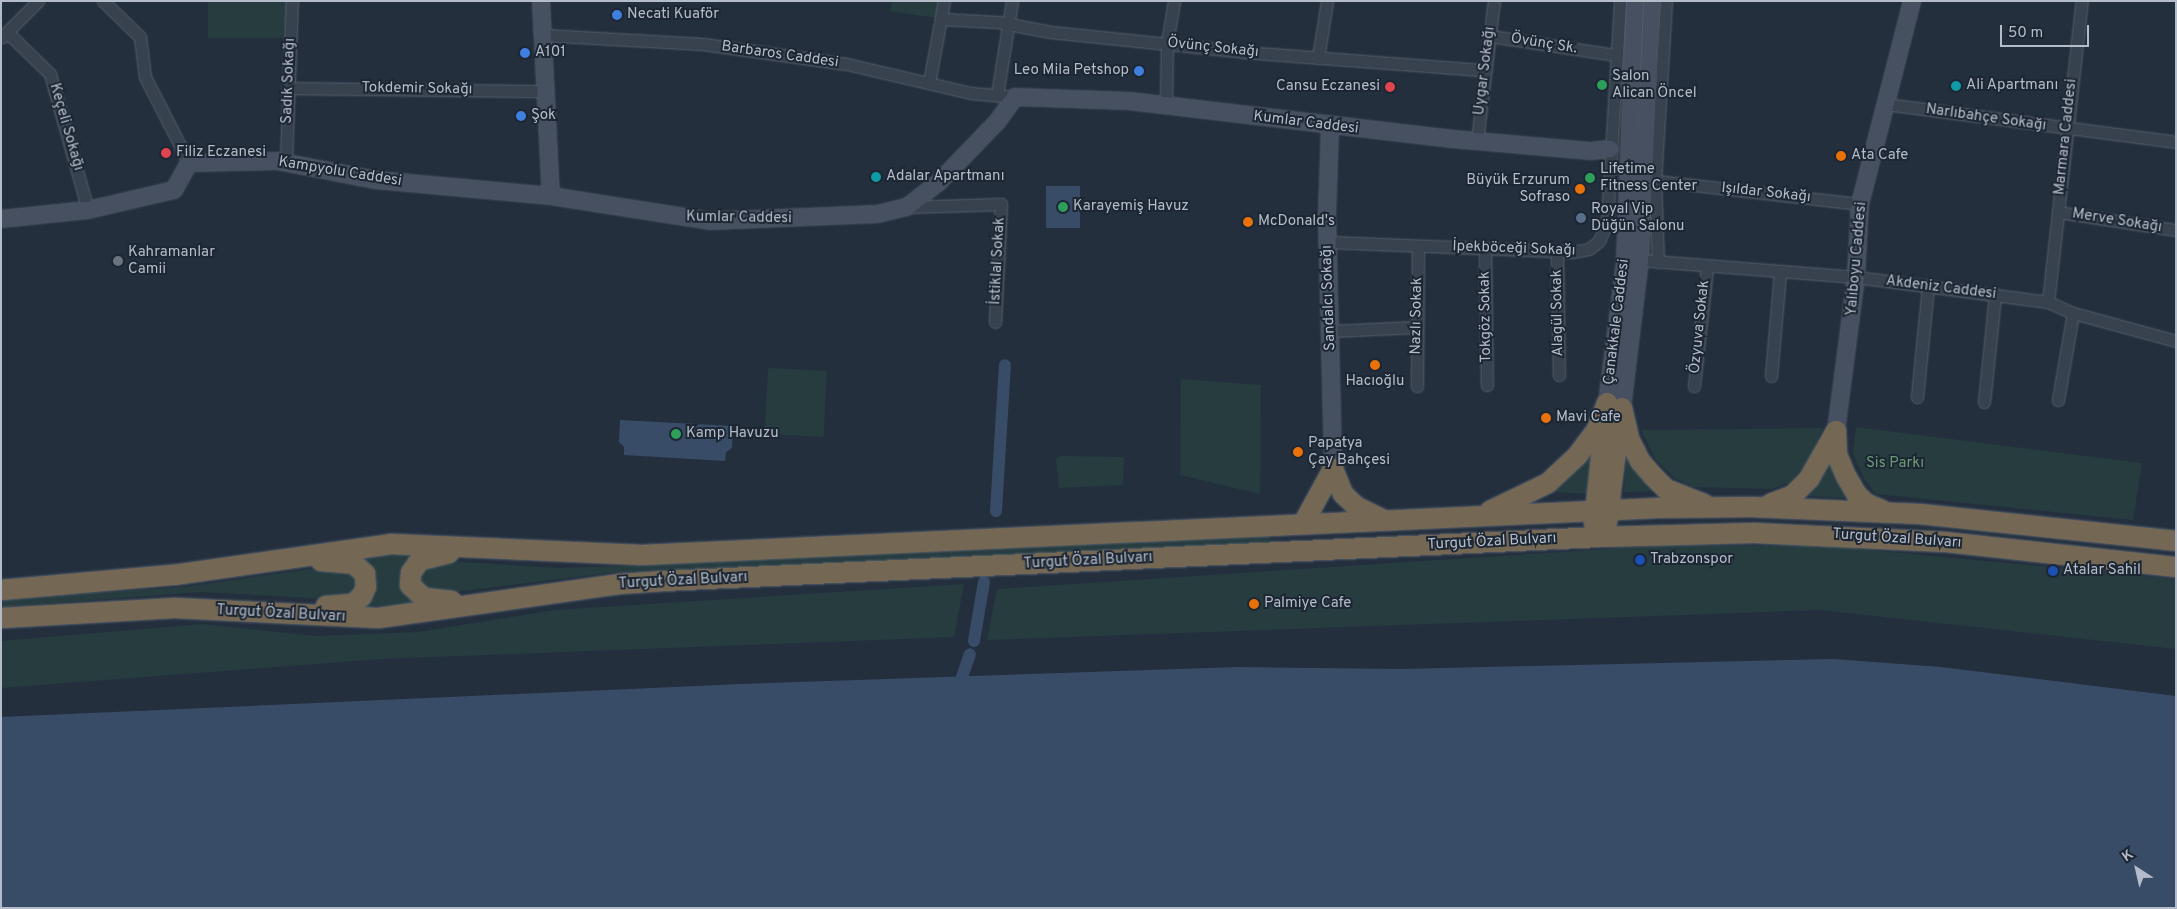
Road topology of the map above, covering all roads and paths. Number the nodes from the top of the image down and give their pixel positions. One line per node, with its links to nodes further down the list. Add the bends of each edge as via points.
1 (38, 1): 18 (street)
2 (103, 1): 38 (street, via 140,37 145,77)
3 (292, 1): 26 (street, Sadık Sokağı)
4 (541, 1): 19 (street)
5 (944, 1): 16 (street)
6 (1012, 1): 17 (street)
7 (1174, 1): 21 (street)
8 (1327, 1): 23 (street)
9 (1494, 1): 20 (street, Uygar Sokağı)
10 (1620, 1): 22 (street, İpekböceği Sokağı)
11 (1635, 1): 36 (street, Çanakkale Caddesi)
12 (1652, 1): 36 (street, Çanakkale Caddesi)
13 (1666, 1): 39 (street)
14 (1912, 1): 29 (street, Yalıboyu Caddesi)
15 (2082, 1): 32 (street, Marmara Caddesi)
16 (941, 19): 17 (street, Övünç Sokağı); 25 (street)
17 (1008, 24): 21 (street, Övünç Sokağı, via 1051,32); 28 (street)
18 (4, 35): 43 (street, Keçeli Sokağı, via 50,74)
19 (543, 35): 25 (street, Barbaros Caddesi, via 703,44 847,64); 27 (street)
20 (1490, 36): 22 (street, Övünç Sk.); 24 (street, Uygar Sokağı)
21 (1167, 43): 23 (street, Övünç Sokağı); 30 (street)
22 (1615, 55): 35 (street, İpekböceği Sokağı)
23 (1318, 58): 24 (street, Övünç Sokağı)
24 (1486, 70): 33 (street, Uygar Sokağı)
25 (929, 83): 28 (street, Barbaros Caddesi)
26 (288, 88): 27 (street, Tokdemir Sokağı); 37 (street, Sadık Sokağı)
27 (547, 91): 40 (street)
28 (1006, 100): 30 (street, Kumlar Caddesi); 42 (street, Kumlar Caddesi, via 968,153 939,182)
29 (1885, 104): 32 (street, Narlıbahçe Sokağı); 41 (street, Yalıboyu Caddesi)
30 (1166, 105): 31 (street, Kumlar Caddesi)
31 (1330, 126): 33 (street, Kumlar Caddesi); 47 (street, Sandalcı Sokağı)
32 (2066, 130): 34 (street, Narlıbahçe Sokağı); 44 (street, Marmara Caddesi)
33 (1476, 141): 35 (street, Kumlar Caddesi, via 1591,151)
34 (2176, 142)
35 (1610, 149): 50 (street, İpekböceği Sokağı, via 1607,222 1599,241 1589,249)
36 (1637, 152): 39 (street); 72 (street, Çanakkale Caddesi)
37 (286, 161): 38 (street, Kampyolu Caddesi); 40 (street, Kampyolu Caddesi, via 376,180)
38 (189, 163): 43 (street, via 174,190)
39 (1649, 180): 41 (street, Işıldar Sokağı); 51 (street); 52 (street)
40 (551, 196): 42 (street, Kumlar Caddesi, via 710,221 878,214)
41 (1860, 204): 55 (street, Yalıboyu Caddesi)
42 (906, 207): 60 (street, İstiklal Sokak, via 1001,204)
43 (88, 210): 45 (street)
44 (2058, 212): 46 (street, Merve Sokağı); 58 (street, Marmara Caddesi)
45 (1, 219)
46 (2176, 230)
47 (1328, 242): 48 (street, İpekböceği Sokağı); 62 (street, Sandalcı Sokağı)
48 (1418, 246): 49 (street, İpekböceği Sokağı); 61 (street, Nazlı Sokak)
49 (1486, 248): 50 (street, İpekböceği Sokağı); 66 (street, Tokgöz Sokak)
50 (1557, 252): 64 (street, Alagül Sokak)
51 (1640, 260): 52 (street, Akdeniz Caddesi); 72 (street)
52 (1658, 262): 53 (street, Akdeniz Caddesi)
53 (1707, 268): 54 (street, Akdeniz Caddesi); 68 (street, Özyuva Sokak)
54 (1780, 273): 55 (street, Akdeniz Caddesi); 65 (street)
55 (1856, 277): 56 (street, Akdeniz Caddesi); 73 (street, Yalıboyu Caddesi)
56 (1928, 286): 57 (street, Akdeniz Caddesi); 69 (street)
57 (1995, 295): 58 (street, Akdeniz Caddesi); 71 (street)
58 (2048, 302): 59 (street, Akdeniz Caddesi)
59 (2073, 313): 63 (street, Akdeniz Caddesi); 70 (street)
60 (995, 322)
61 (1417, 327): 62 (street); 67 (street, Nazlı Sokak)
62 (1332, 331): 74 (street, Sandalcı Sokağı)
63 (2176, 341)
64 (1559, 375)
65 (1771, 376)
66 (1487, 385)
67 (1416, 386)
68 (1694, 386)
69 (1917, 397)
70 (2058, 400)
71 (1984, 402)
72 (1614, 406): 75 (highway, via 1640,461 1653,476 1666,489); 77 (highway); 79 (highway, via 1578,456 1548,483 1510,504)
73 (1836, 431): 76 (highway, via 1809,479 1793,494 1782,501); 78 (highway, via 1837,455 1857,495 1867,504)
74 (1333, 469): 80 (highway, via 1343,494 1350,501 1373,517); 81 (highway)
75 (1712, 507): 76 (highway, Turgut Özal Bulvarı); 77 (highway, Turgut Özal Bulvarı)
76 (1751, 507): 78 (highway, Turgut Özal Bulvarı)
77 (1602, 511): 79 (highway, Turgut Özal Bulvarı); 82 (highway)
78 (1887, 512): 83 (highway, Turgut Özal Bulvarı)
79 (1478, 516): 80 (highway, Turgut Özal Bulvarı)
80 (1389, 521): 81 (highway, Turgut Özal Bulvarı)
81 (1302, 524): 84 (highway, Turgut Özal Bulvarı, via 642,555)
82 (1599, 537): 86 (highway, Turgut Özal Bulvarı, via 1754,533 1866,536 1995,546); 88 (highway, Turgut Özal Bulvarı, via 664,581 576,590)
83 (2176, 541)
84 (475, 548): 85 (highway, Turgut Özal Bulvarı, via 391,544); 88 (highway, via 420,560 410,573 410,585 424,598)
85 (286, 558): 87 (highway, Turgut Özal Bulvarı, via 174,575); 89 (highway, via 361,567 366,587 362,596 343,606 260,606)
86 (2176, 567)
87 (1, 590)
88 (482, 606): 89 (highway, Turgut Özal Bulvarı, via 378,618)
89 (229, 612): 90 (highway, Turgut Özal Bulvarı, via 122,609)
90 (1, 618)

